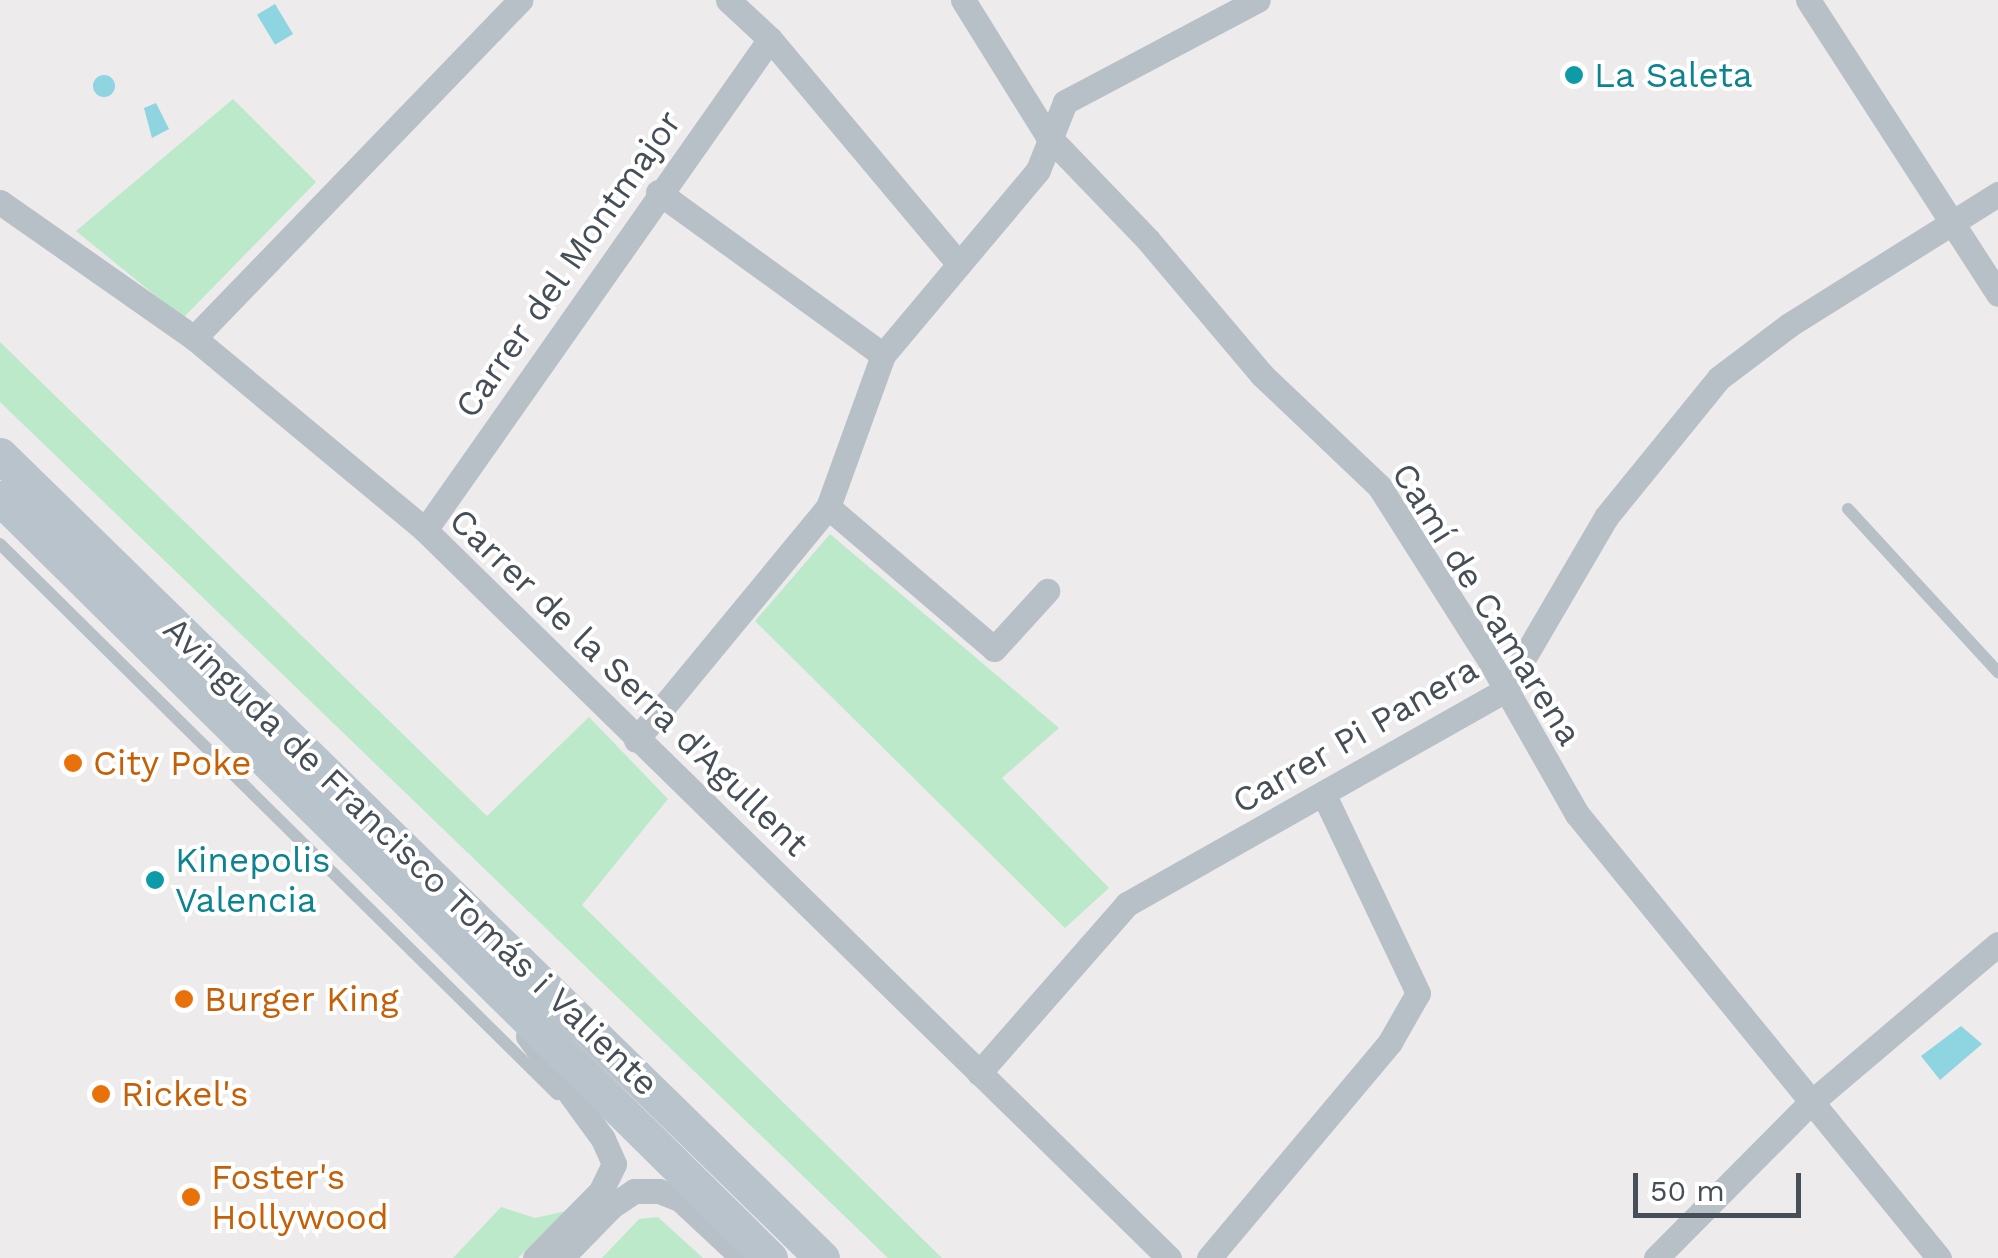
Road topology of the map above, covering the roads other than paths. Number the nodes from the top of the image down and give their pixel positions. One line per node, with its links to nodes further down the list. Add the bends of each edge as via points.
1 (520, 0): 14 (street)
2 (728, 0): 6 (street)
3 (963, 0): 7 (street, Camí de Camarena)
4 (1258, 0): 7 (street, via 1065,102)
5 (1808, 0): 11 (street)
6 (770, 39): 8 (street, Carrer del Montmajor); 12 (street)
7 (1047, 134): 12 (street, via 1038,170); 24 (street, Camí de Camarena, via 1262,375 1379,486)
8 (658, 192): 15 (street); 20 (street, Carrer del Montmajor)
9 (1998, 194): 11 (street, Carrer Pi Panera)
10 (0, 202): 14 (street, Carrer de la Serra d'Agullent)
11 (1952, 224): 13 (street); 24 (street, Carrer Pi Panera, via 1788,325 1719,378 1606,517)
12 (959, 264): 15 (street)
13 (1998, 294)
14 (194, 338): 20 (street, Carrer de la Serra d'Agullent)
15 (882, 355): 18 (street)
16 (0, 455): 37 (main road, Avinguda de Francisco Tomás i Valiente)
17 (0, 498): 28 (main road, Avinguda de Francisco Tomás i Valiente)
18 (828, 507): 22 (street, via 994,649); 25 (street)
19 (1848, 509): 23 (lane)
20 (425, 530): 25 (street, Carrer de la Serra d'Agullent)
21 (0, 544): 31 (lane)
22 (1046, 590)
23 (1998, 672)
24 (1505, 690): 26 (street, Carrer Pi Panera); 30 (street, Camí de Camarena, via 1576,814)
25 (636, 740): 29 (street, Carrer de la Serra d'Agullent)
26 (1324, 795): 29 (street, Carrer Pi Panera, via 1127,904); 39 (street, via 1418,992 1390,1042)
27 (1998, 944): 30 (street)
28 (478, 968): 31 (street); 36 (main road, Avinguda de Francisco Tomás i Valiente)
29 (980, 1074): 38 (street, Carrer de la Serra d'Agullent)
30 (1808, 1106): 32 (street); 40 (street, Camí de Camarena)
31 (604, 1139): 33 (street, via 614,1164 601,1191)
32 (1658, 1257)
33 (535, 1258)
34 (561, 1258): 35 (street, via 634,1191 681,1200)
35 (743, 1258)
36 (770, 1258)
37 (822, 1258)
38 (1169, 1258)
39 (1209, 1258)
40 (1939, 1258)

